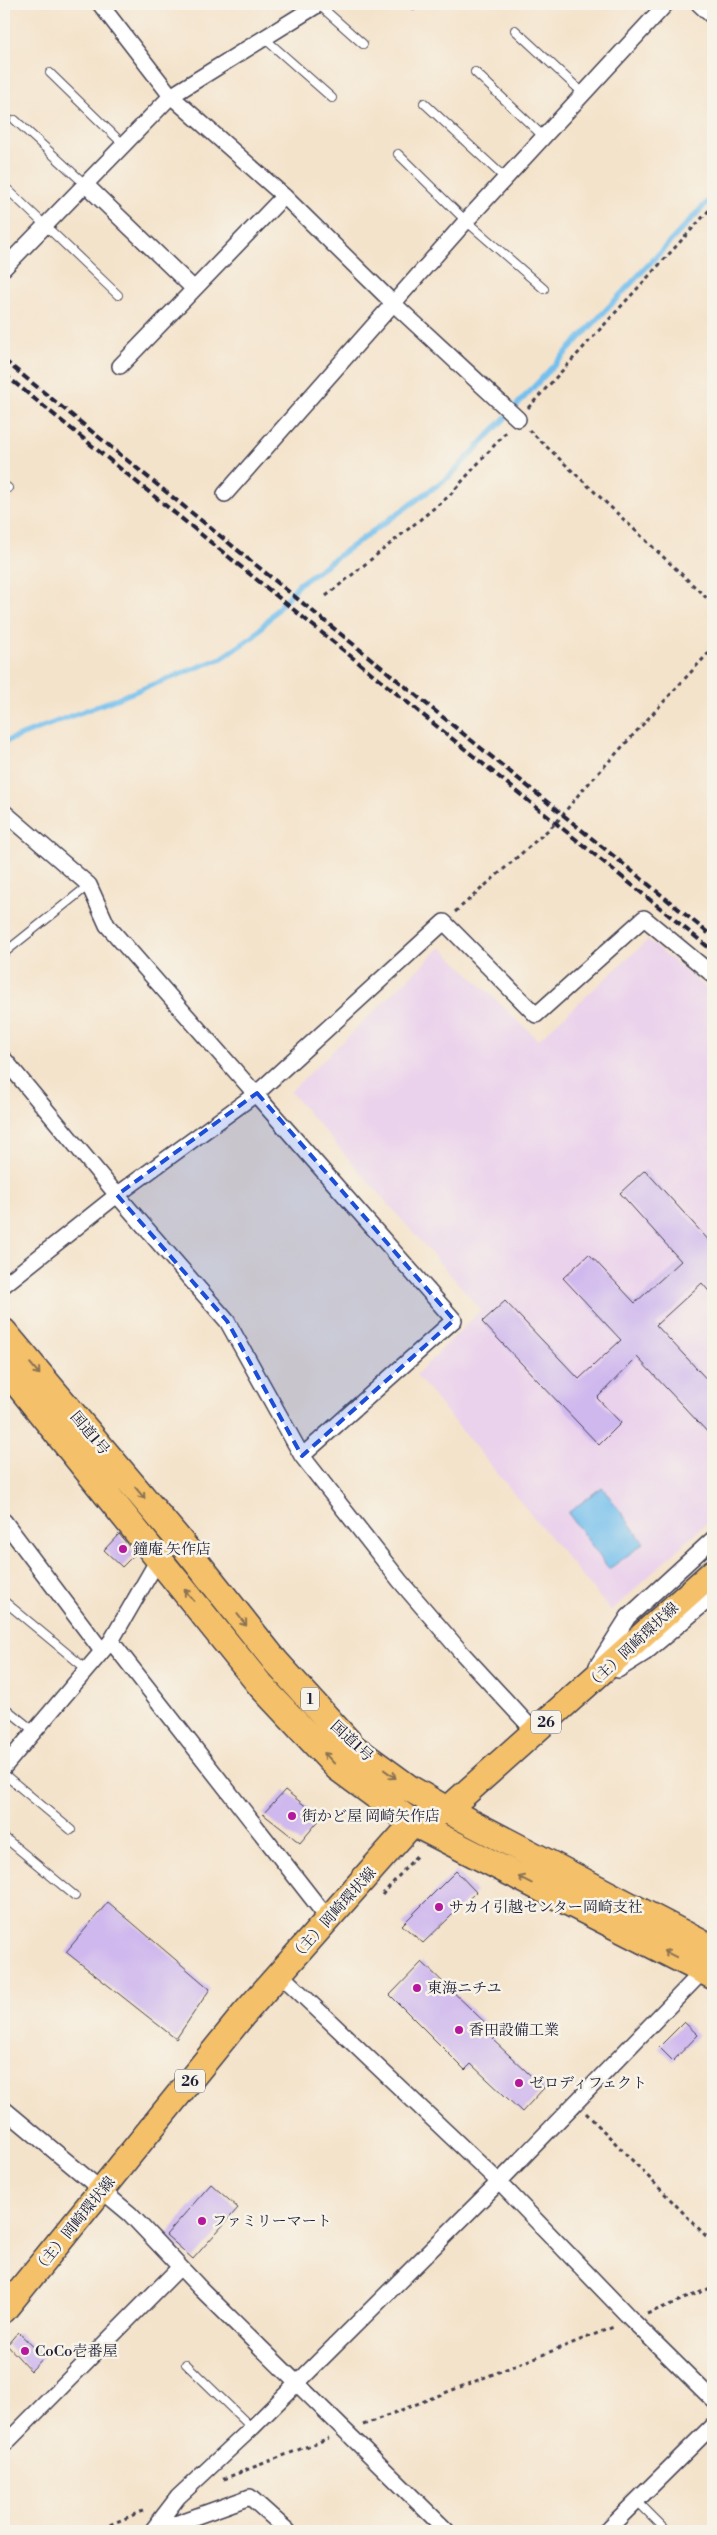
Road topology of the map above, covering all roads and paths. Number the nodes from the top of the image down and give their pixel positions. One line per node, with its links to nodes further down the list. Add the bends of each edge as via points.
1 (100, 4): 12 (street)
2 (318, 4): 7 (street); 8 (lane)
3 (666, 4): 11 (street)
4 (699, 4): 5 (street)
5 (713, 17)
6 (515, 30): 11 (lane)
7 (264, 38): 12 (street); 13 (lane)
8 (363, 44)
9 (475, 72): 16 (lane)
10 (50, 73): 17 (lane)
11 (584, 94): 16 (street)
12 (171, 96): 17 (street); 22 (street)
13 (332, 98)
14 (424, 103): 19 (lane)
15 (15, 120): 20 (lane)
16 (544, 137): 19 (street)
17 (124, 145): 20 (street)
18 (398, 154): 24 (lane)
19 (506, 179): 24 (street)
20 (86, 185): 25 (street); 28 (street)
21 (4, 186): 25 (lane)
22 (284, 196): 28 (street); 30 (street)
23 (713, 206): 32 (path)
24 (466, 222): 27 (lane); 30 (street)
25 (46, 226): 26 (street); 29 (lane)
26 (4, 268)
27 (544, 289)
28 (194, 290): 31 (street)
29 (118, 295)
30 (394, 304): 32 (street); 33 (street)
31 (120, 366)
32 (518, 419): 34 (path, via 449,496); 35 (path)
33 (225, 494)
34 (326, 596)
35 (713, 604)
36 (713, 648): 39 (path, via 556,823)
37 (4, 812): 38 (street)
38 (89, 885): 40 (lane); 43 (street, via 107,925)
39 (444, 922): 41 (street, via 536,1015 644,918); 43 (street)
40 (4, 953)
41 (713, 975)
42 (4, 1059): 44 (street)
43 (257, 1093): 44 (street); 48 (street, via 454,1320)
44 (117, 1195): 45 (street); 48 (street, via 227,1321)
45 (4, 1285)
46 (4, 1332): 51 (highway, 国道1号 / 1, one-way to 51)
47 (4, 1367): 52 (highway, 国道1号 / 1)
48 (302, 1456): 61 (street, via 412,1595)
49 (4, 1521): 56 (street)
50 (713, 1538): 58 (street, via 628,1617)
51 (179, 1540): 52 (street); 64 (highway, 国道1号 / 1, one-way to 64, via 276,1662 354,1748 409,1788)
52 (160, 1558): 56 (street); 65 (highway, 国道1号 / 1, one-way to 52, via 338,1768 261,1686)
53 (713, 1572): 58 (main road, （主）岡崎環状線 / 26)
54 (713, 1596): 58 (street, via 645,1653)
55 (4, 1601): 57 (lane)
56 (106, 1646): 57 (street); 71 (street)
57 (85, 1668): 60 (street)
58 (581, 1693): 61 (main road, （主）岡崎環状線 / 26)
59 (4, 1706): 60 (lane)
60 (34, 1731): 62 (street)
61 (535, 1732): 64 (main road, （主）岡崎環状線 / 26)
62 (4, 1767)
63 (4, 1774): 66 (lane)
64 (447, 1810): 65 (main road, （主）岡崎環状線 / 26); 72 (highway, 国道1号 / 1)
65 (413, 1823): 71 (main road, （主）岡崎環状線 / 26); 72 (highway, 国道1号 / 1, one-way to 65)
66 (71, 1830)
67 (4, 1836): 70 (lane)
68 (418, 1854): 69 (path)
69 (382, 1895)
70 (75, 1896)
71 (329, 1920): 73 (main road, （主）岡崎環状線 / 26)
72 (710, 1965): 74 (street)
73 (279, 1973): 76 (street); 77 (main road, （主）岡崎環状線 / 26)
74 (576, 2104): 76 (street); 78 (path, via 708,2238)
75 (4, 2109): 77 (street)
76 (499, 2182): 82 (street); 84 (street)
77 (102, 2191): 79 (street, via 130,2214); 81 (main road, （主）岡崎環状線 / 26)
78 (713, 2238)
79 (180, 2267): 84 (street); 89 (street)
80 (713, 2287): 82 (path)
81 (4, 2310)
82 (632, 2320): 85 (street); 88 (path)
83 (186, 2364): 87 (lane)
84 (295, 2383): 87 (street); 88 (street)
85 (713, 2400)
86 (713, 2425): 92 (street)
87 (252, 2428): 91 (street)
88 (346, 2432): 90 (path); 96 (street)
89 (4, 2446)
90 (222, 2480)
91 (178, 2497): 93 (street); 94 (path)
92 (636, 2500): 97 (street); 98 (lane)
93 (157, 2526): 95 (street, via 175,2524 250,2497)
94 (95, 2531)
95 (288, 2531)
96 (447, 2531)
97 (606, 2531)
98 (668, 2531)

